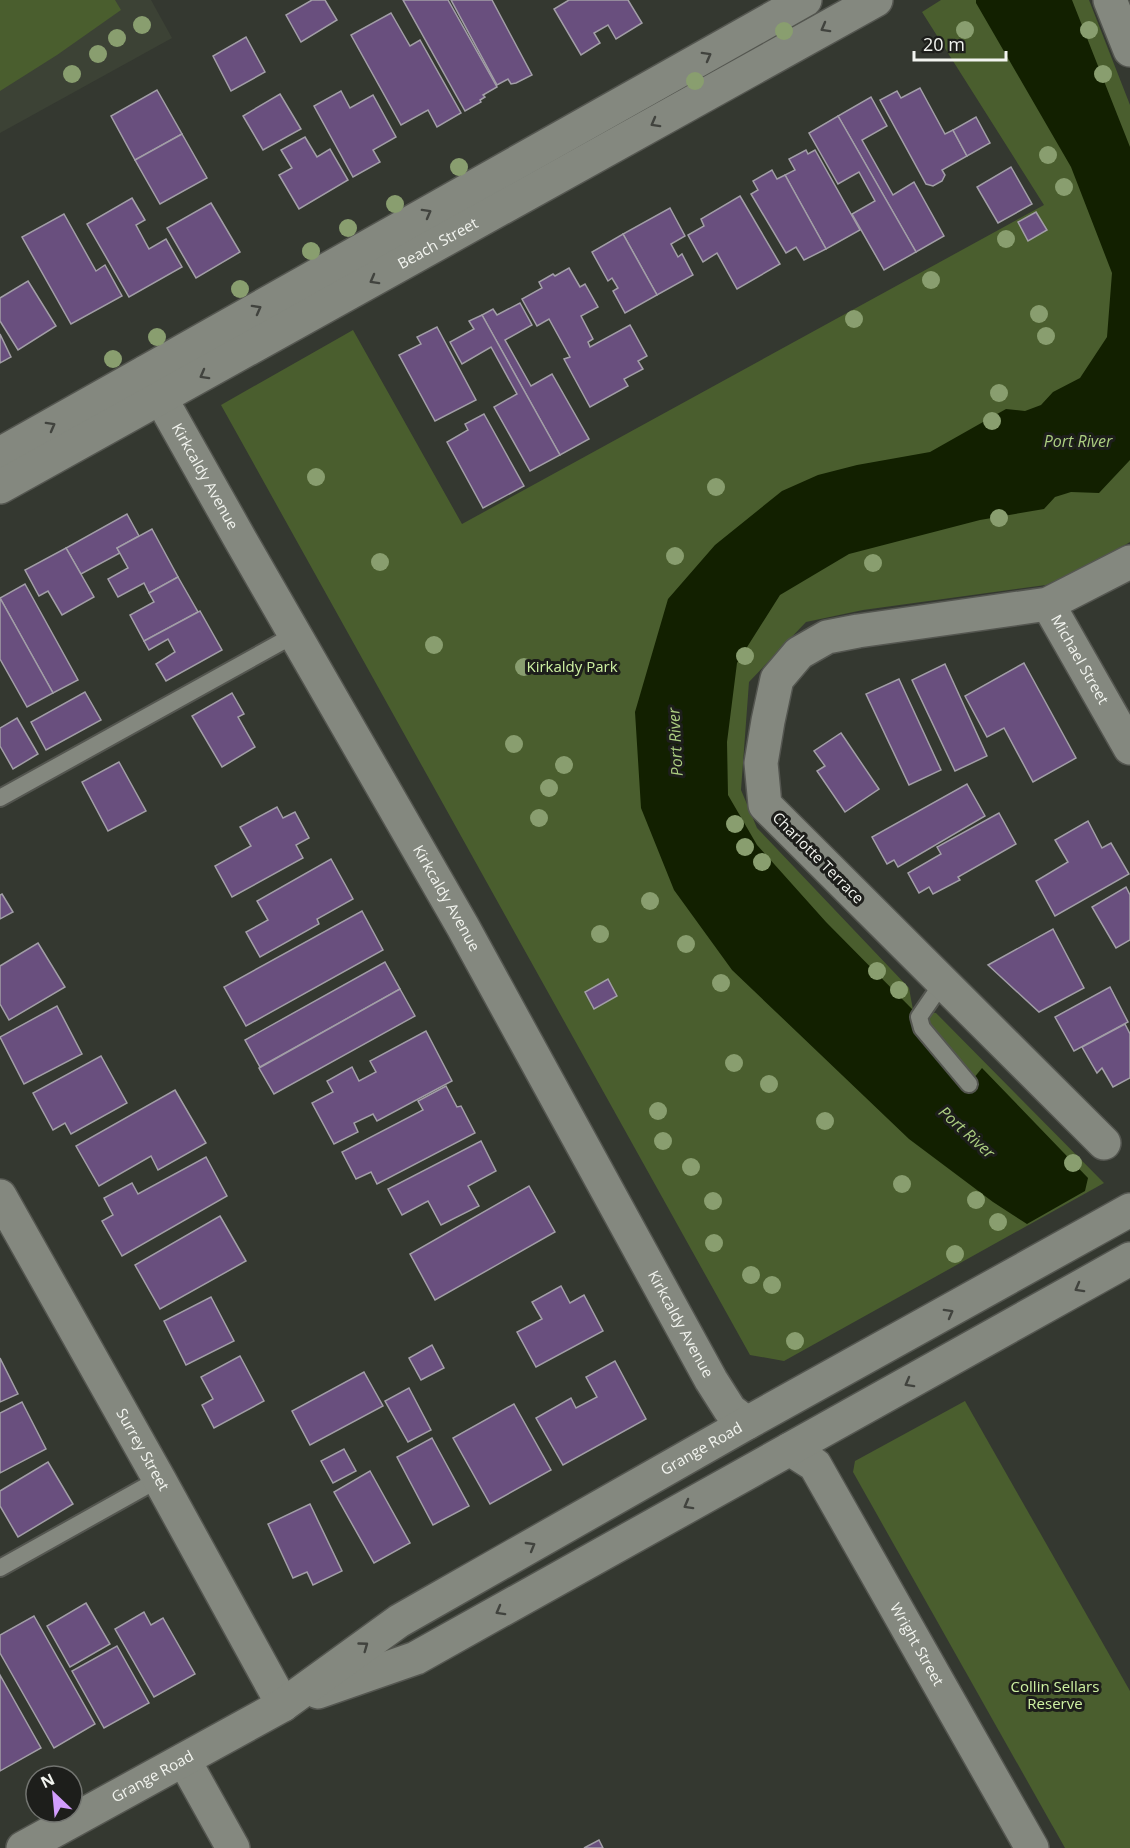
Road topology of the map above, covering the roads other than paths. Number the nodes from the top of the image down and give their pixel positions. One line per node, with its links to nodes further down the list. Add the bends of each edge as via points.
1 (805, 0): 5 (street, Beach Street, one-way to 1)
2 (876, 0): 5 (street, Beach Street, one-way to 5)
3 (1110, 0): 4 (street)
4 (1130, 50)
5 (154, 385): 6 (street, Beach Street, one-way to 5); 7 (street, Beach Street); 10 (street, Kirkcaldy Avenue)
6 (0, 454)
7 (0, 488)
8 (1130, 562): 9 (street, Charlotte Terrace)
9 (1048, 604): 11 (street, Michael Street); 13 (street, Charlotte Terrace, via 827,637 799,653 777,679 761,763 765,805)
10 (294, 635): 12 (lane); 19 (street, Kirkcaldy Avenue, via 463,927 711,1380 730,1410)
11 (1126, 732)
12 (0, 798)
13 (943, 982): 14 (lane, via 919,1017 922,1029); 15 (street, Charlotte Terrace)
14 (969, 1084)
15 (1104, 1143)
16 (0, 1196): 21 (street, Surrey Street)
17 (1129, 1212): 19 (street, Grange Road, one-way to 17)
18 (1130, 1259): 20 (street, Grange Road, one-way to 20)
19 (747, 1423): 20 (street, Kirkcaldy Avenue); 23 (street, Grange Road, one-way to 19, via 399,1621)
20 (790, 1449): 23 (street, Grange Road, one-way to 23, via 416,1658); 27 (street, Wright Street, via 815,1465)
21 (159, 1479): 22 (lane); 23 (street, Surrey Street)
22 (0, 1568)
23 (282, 1705): 24 (street, Grange Road)
24 (184, 1760): 25 (street, Grange Road); 26 (street)
25 (23, 1848)
26 (233, 1848)
27 (1032, 1848)

